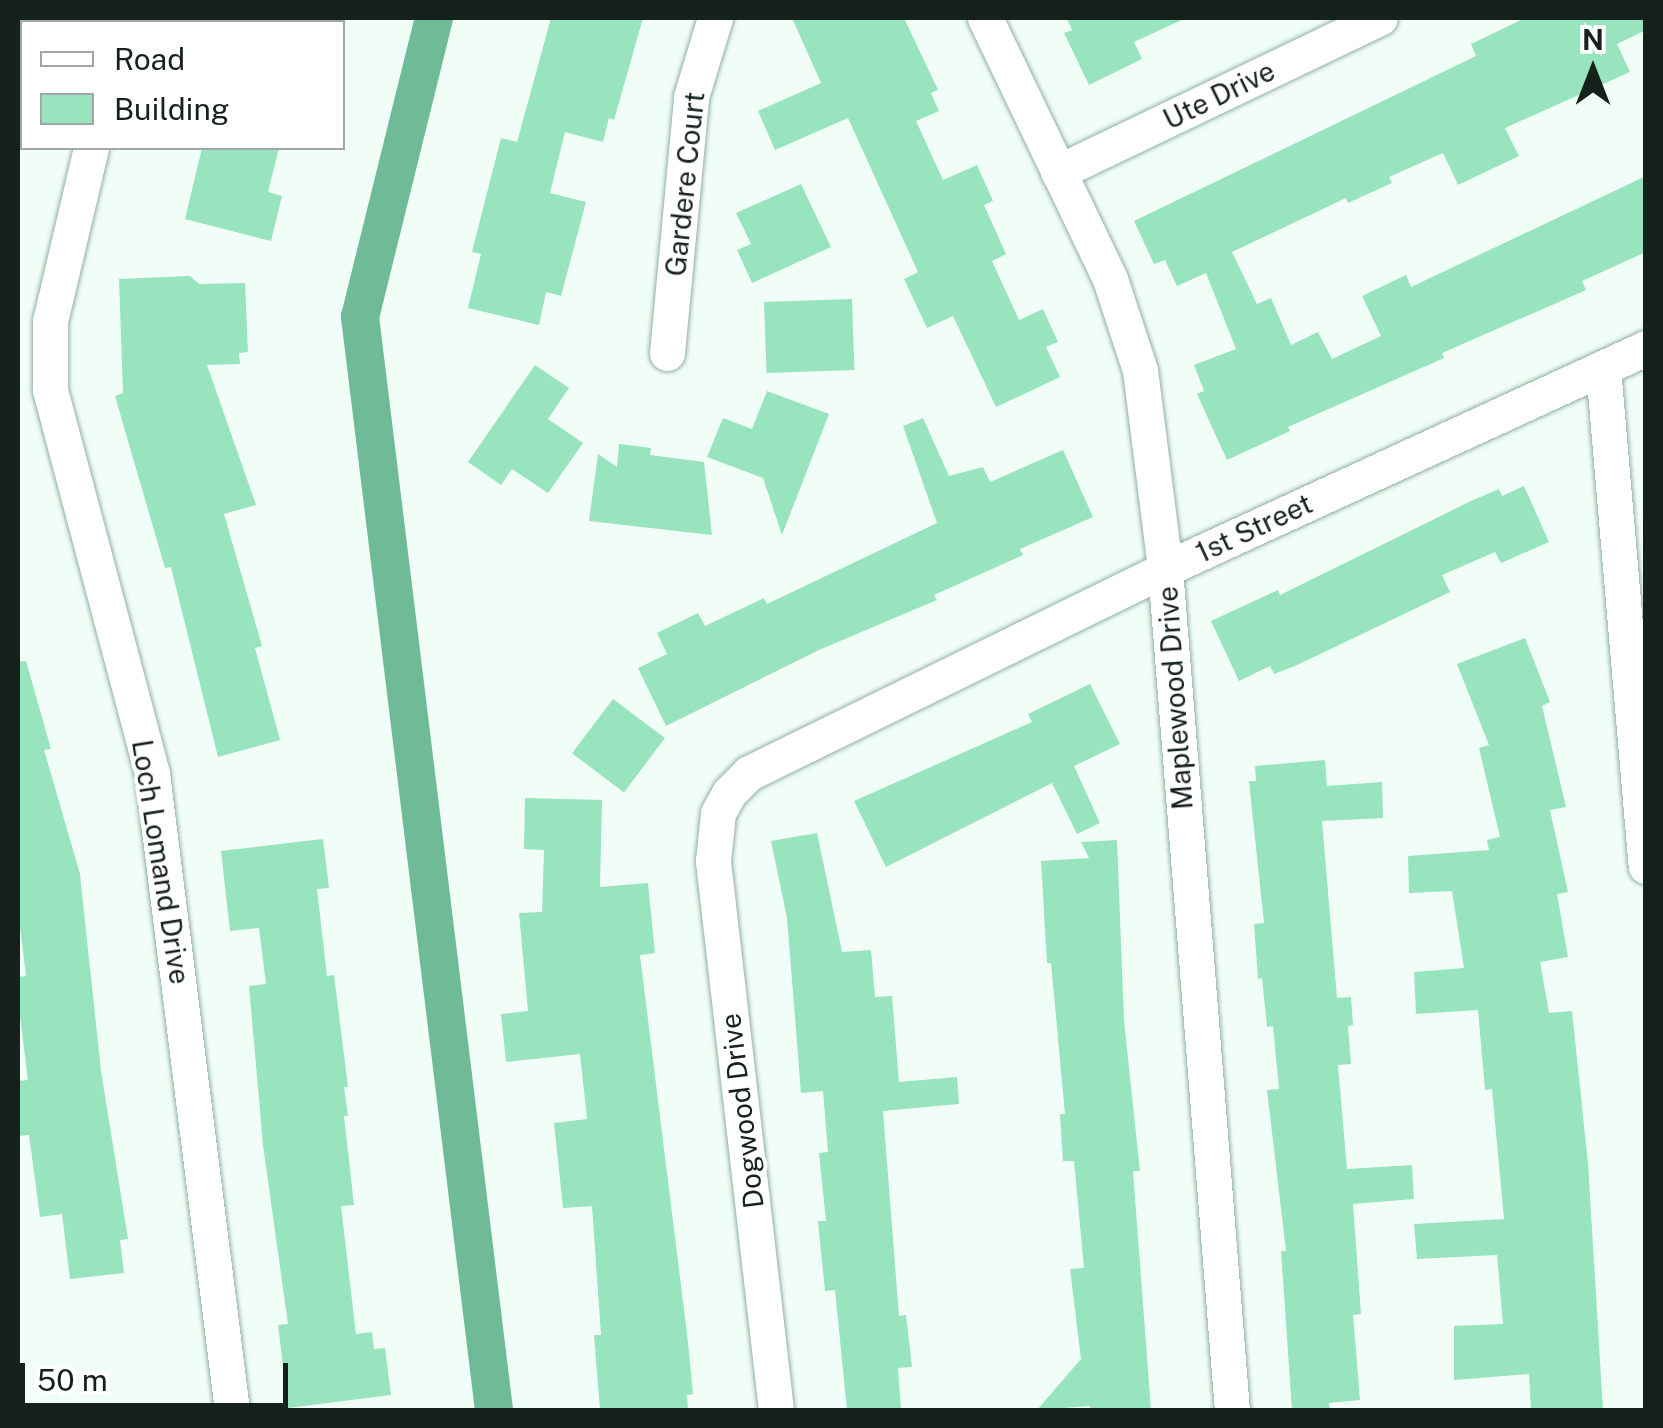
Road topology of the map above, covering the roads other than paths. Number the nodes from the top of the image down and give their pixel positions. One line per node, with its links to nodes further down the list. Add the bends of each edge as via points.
1 (715, 18): 7 (street, Gardere Court, via 691,96)
2 (985, 18): 5 (street, Maplewood Drive)
3 (1380, 18): 5 (street, Ute Drive)
4 (91, 150): 12 (street, Loch Lomand Drive, via 50,321 50,390 152,774)
5 (1058, 172): 9 (street, Maplewood Drive, via 1110,279 1140,370)
6 (1646, 348): 8 (street, 1st Street)
7 (668, 354)
8 (1603, 368): 9 (street, 1st Street); 11 (street)
9 (1165, 569): 10 (street, 1st Street, via 749,773); 14 (street, Maplewood Drive)
10 (718, 812): 13 (street, Dogwood Drive, via 713,861)
11 (1646, 866)
12 (232, 1410)
13 (776, 1410)
14 (1232, 1410)

